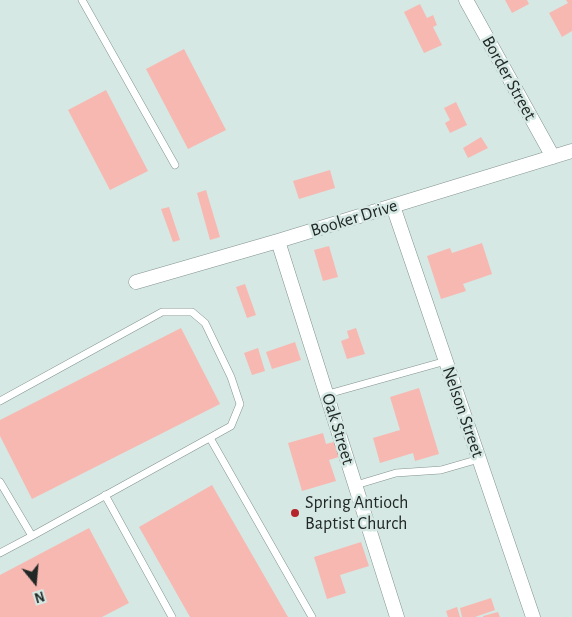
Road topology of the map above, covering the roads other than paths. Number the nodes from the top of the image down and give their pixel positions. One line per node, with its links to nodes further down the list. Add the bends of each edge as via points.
1 (82, 0): 5 (lane)
2 (466, 0): 4 (street, Border Street)
3 (572, 151): 4 (street, Booker Drive)
4 (553, 157): 6 (street, Booker Drive)
5 (175, 165)
6 (393, 206): 7 (street, Booker Drive); 9 (street, Nelson Street)
7 (278, 241): 8 (street, Booker Drive); 10 (street, Oak Street)
8 (136, 282)
9 (446, 361): 10 (lane); 13 (street, Nelson Street)
10 (328, 394): 15 (street, Oak Street)
11 (0, 401): 12 (lane, via 162,312 192,312 205,323 240,404 231,426)
12 (210, 438): 16 (lane); 20 (lane)
13 (479, 459): 15 (lane, via 442,470 396,473); 22 (street, Nelson Street)
14 (0, 482): 17 (lane)
15 (356, 484): 21 (street, Oak Street)
16 (105, 495): 17 (lane); 19 (lane)
17 (32, 536): 18 (lane)
18 (0, 553)
19 (172, 617)
20 (312, 617)
21 (397, 617)
22 (533, 617)

